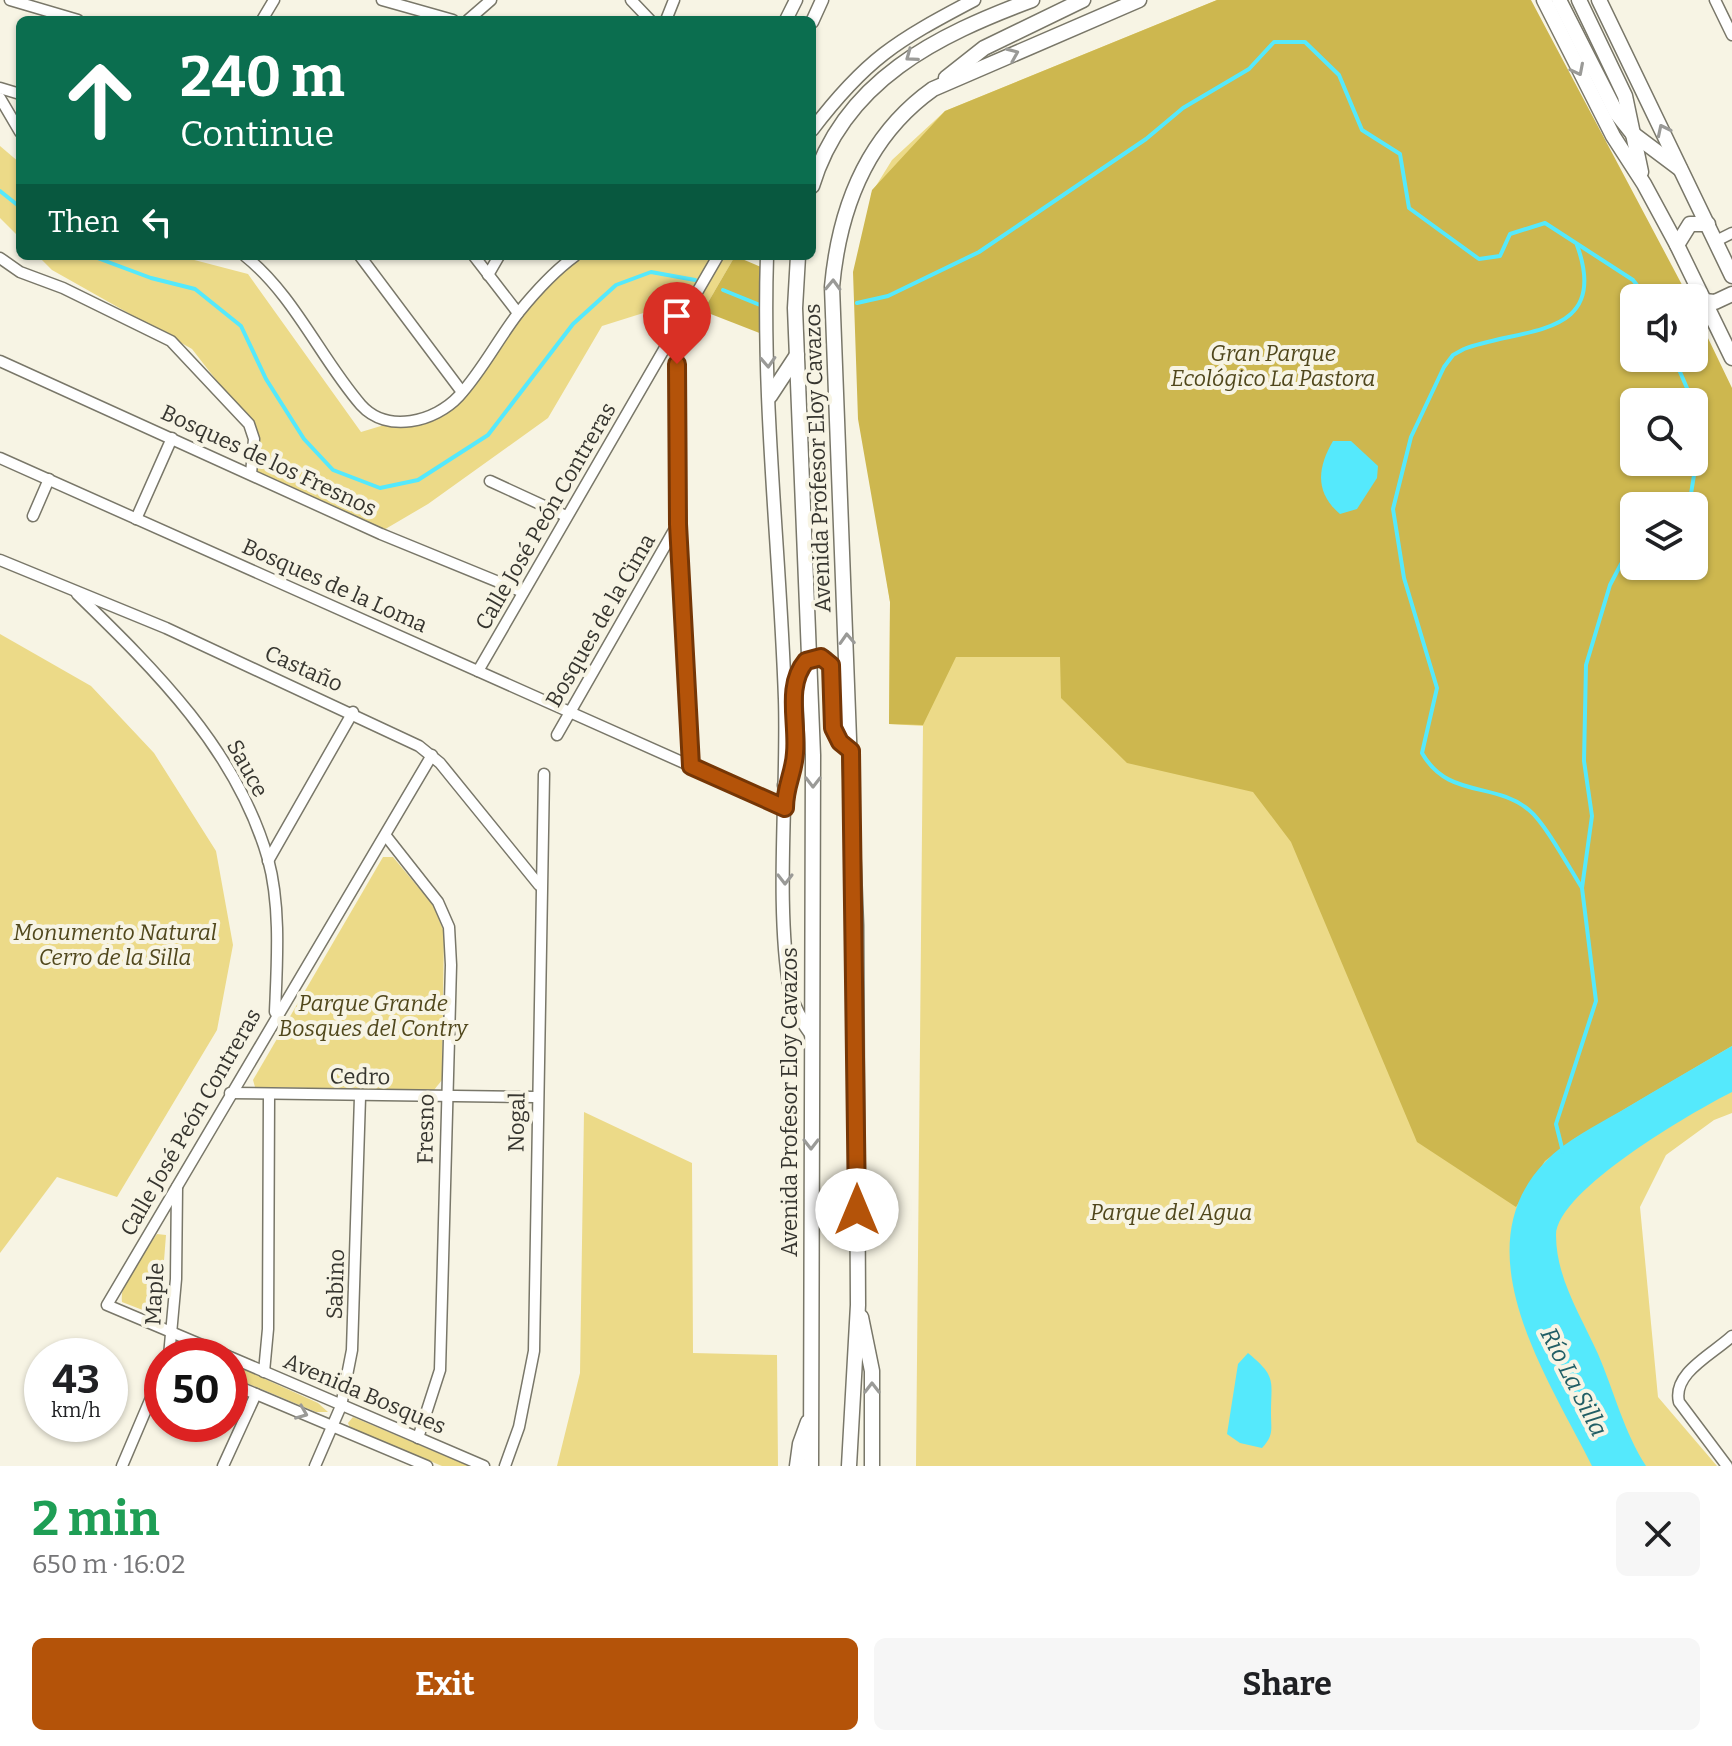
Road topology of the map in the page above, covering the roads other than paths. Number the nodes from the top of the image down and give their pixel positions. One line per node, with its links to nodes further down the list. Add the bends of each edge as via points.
1 (10, 0): 14 (street)
2 (382, 0): 15 (street)
3 (491, 0): 16 (street)
4 (631, 0): 17 (street)
5 (974, 0): 21 (street, via 881,53)
6 (1032, 0): 25 (main road, one-way to 25, via 965,25 896,67 837,130)
7 (1083, 0): 19 (main road, via 984,48)
8 (1544, 0): 26 (main road, one-way to 26, via 1613,136)
9 (1559, 0): 23 (main road, via 1617,114)
10 (1579, 0): 23 (main road, via 1625,96)
11 (1599, 0): 24 (main road, one-way to 11)
12 (1715, 0): 18 (street)
13 (1139, 1): 19 (main road, Avenida Profesor Eloy Cavazos, one-way to 13)
14 (64, 16)
15 (439, 16)
16 (473, 16)
17 (646, 16)
18 (1732, 35)
19 (933, 89): 70 (main road, Avenida Profesor Eloy Cavazos, one-way to 19, via 832,287 835,253 845,208 868,160 902,115)
20 (0, 98): 22 (street)
21 (816, 123)
22 (16, 125)
23 (1632, 133): 24 (main road); 26 (main road)
24 (1684, 172): 27 (main road)
25 (816, 177)
26 (1644, 184): 30 (main road)
27 (1708, 224): 29 (main road); 30 (main road, via 1690,224)
28 (1732, 233): 29 (street)
29 (1716, 241): 41 (main road)
30 (1677, 245): 42 (main road)
31 (0, 258): 55 (street, via 179,347 249,424 254,439)
32 (250, 260): 51 (street, via 372,415 410,422 453,402)
33 (363, 260): 51 (street)
34 (477, 260): 40 (street)
35 (497, 260): 40 (street)
36 (569, 260): 46 (street)
37 (716, 260): 47 (street, Calle José Peón Contreras)
38 (767, 260): 52 (street, one-way to 52)
39 (798, 260): 48 (main road, Avenida Profesor Eloy Cavazos)
40 (488, 275): 46 (street)
41 (1732, 276)
42 (1696, 284)
43 (1732, 294): 44 (main road)
44 (1708, 301)
45 (1708, 309): 49 (main road)
46 (518, 313): 51 (street)
47 (674, 336): 59 (street, Calle José Peón Contreras); 61 (street)
48 (798, 354): 52 (main road); 65 (main road, Avenida Profesor Eloy Cavazos)
49 (1732, 358)
50 (0, 361): 53 (street, Bosques de los Fresnos)
51 (462, 392)
52 (770, 396): 74 (street)
53 (172, 438): 55 (street, Bosques de los Fresnos); 60 (street)
54 (0, 458): 56 (street, Bosques de la Loma)
55 (251, 474): 64 (street, Bosques de los Fresnos)
56 (49, 479): 58 (street); 60 (street, Bosques de la Loma)
57 (490, 481): 59 (street)
58 (33, 516)
59 (566, 516): 64 (street, Calle José Peón Contreras)
60 (136, 519): 66 (street, Bosques de la Loma)
61 (678, 524): 68 (street, Bosques de la Cima); 72 (street)
62 (0, 560): 63 (street, Castaño)
63 (72, 590): 67 (street, Castaño); 77 (street, Sauce, via 180,699 237,786)
64 (523, 592): 66 (street, Calle José Peón Contreras)
65 (811, 658): 70 (main road, via 821,657 831,665 833,728); 74 (main road, via 795,683 795,753); 80 (main road, Avenida Profesor Eloy Cavazos, one-way to 80)
66 (478, 671): 68 (street, Bosques de la Loma)
67 (353, 712): 71 (street, Castaño); 77 (street)
68 (570, 713): 69 (street, Bosques de la Cima); 72 (street, Bosques de la Loma)
69 (557, 735)
70 (851, 751): 88 (main road, Avenida Profesor Eloy Cavazos)
71 (432, 755): 76 (street, Calle José Peón Contreras); 78 (street, Castaño)
72 (691, 766): 75 (street, Bosques de la Loma)
73 (544, 774): 78 (street, Nogal)
74 (785, 785): 75 (street)
75 (785, 808): 80 (street, one-way to 80, via 790,992)
76 (386, 836): 79 (street, Calle José Peón Contreras); 84 (street, Fresno, via 438,902 449,927)
77 (268, 861): 79 (street, Sauce, via 277,963)
78 (539, 885): 85 (street, Nogal)
79 (275, 1016): 81 (street, Calle José Peón Contreras)
80 (811, 1034): 99 (main road, Avenida Profesor Eloy Cavazos, one-way to 99)
81 (230, 1093): 82 (street, Cedro); 86 (street, Calle José Peón Contreras)
82 (269, 1095): 83 (street, Cedro); 94 (street)
83 (360, 1097): 84 (street, Cedro); 97 (street, Sabino, via 356,1304)
84 (445, 1097): 85 (street, Cedro); 101 (street, Fresno, via 440,1370)
85 (536, 1097): 108 (street, Nogal, via 534,1351 519,1427)
86 (177, 1185): 87 (street, Calle José Peón Contreras); 89 (street, Maple)
87 (107, 1305): 89 (street, Avenida Bosques)
88 (858, 1305): 111 (main road, Avenida Profesor Eloy Cavazos); 112 (main road, one-way to 88, via 870,1355)
89 (173, 1332): 91 (street, Maple); 92 (street, Avenida Bosques)
90 (1732, 1336): 113 (street, via 1683,1376 1676,1391)
91 (172, 1338)
92 (187, 1338)
93 (248, 1365): 94 (street, Avenida Bosques)
94 (264, 1372): 97 (street, Avenida Bosques)
95 (248, 1391): 96 (street, Avenida Bosques)
96 (256, 1394): 100 (street, Avenida Bosques, one-way to 100); 104 (street)
97 (341, 1406): 100 (street, Sabino); 101 (street, Avenida Bosques)
98 (144, 1414): 103 (street)
99 (811, 1415): 109 (main road, Avenida Profesor Eloy Cavazos); 110 (main road)
100 (334, 1426): 102 (street, Avenida Bosques); 105 (street, Sabino)
101 (418, 1438): 107 (street, Avenida Bosques)
102 (411, 1463): 106 (street, Avenida Bosques)
103 (122, 1466)
104 (223, 1466)
105 (315, 1466)
106 (427, 1466)
107 (484, 1466)
108 (505, 1466)
109 (797, 1466)
110 (811, 1466)
111 (849, 1466)
112 (872, 1466)
113 (1727, 1466)

